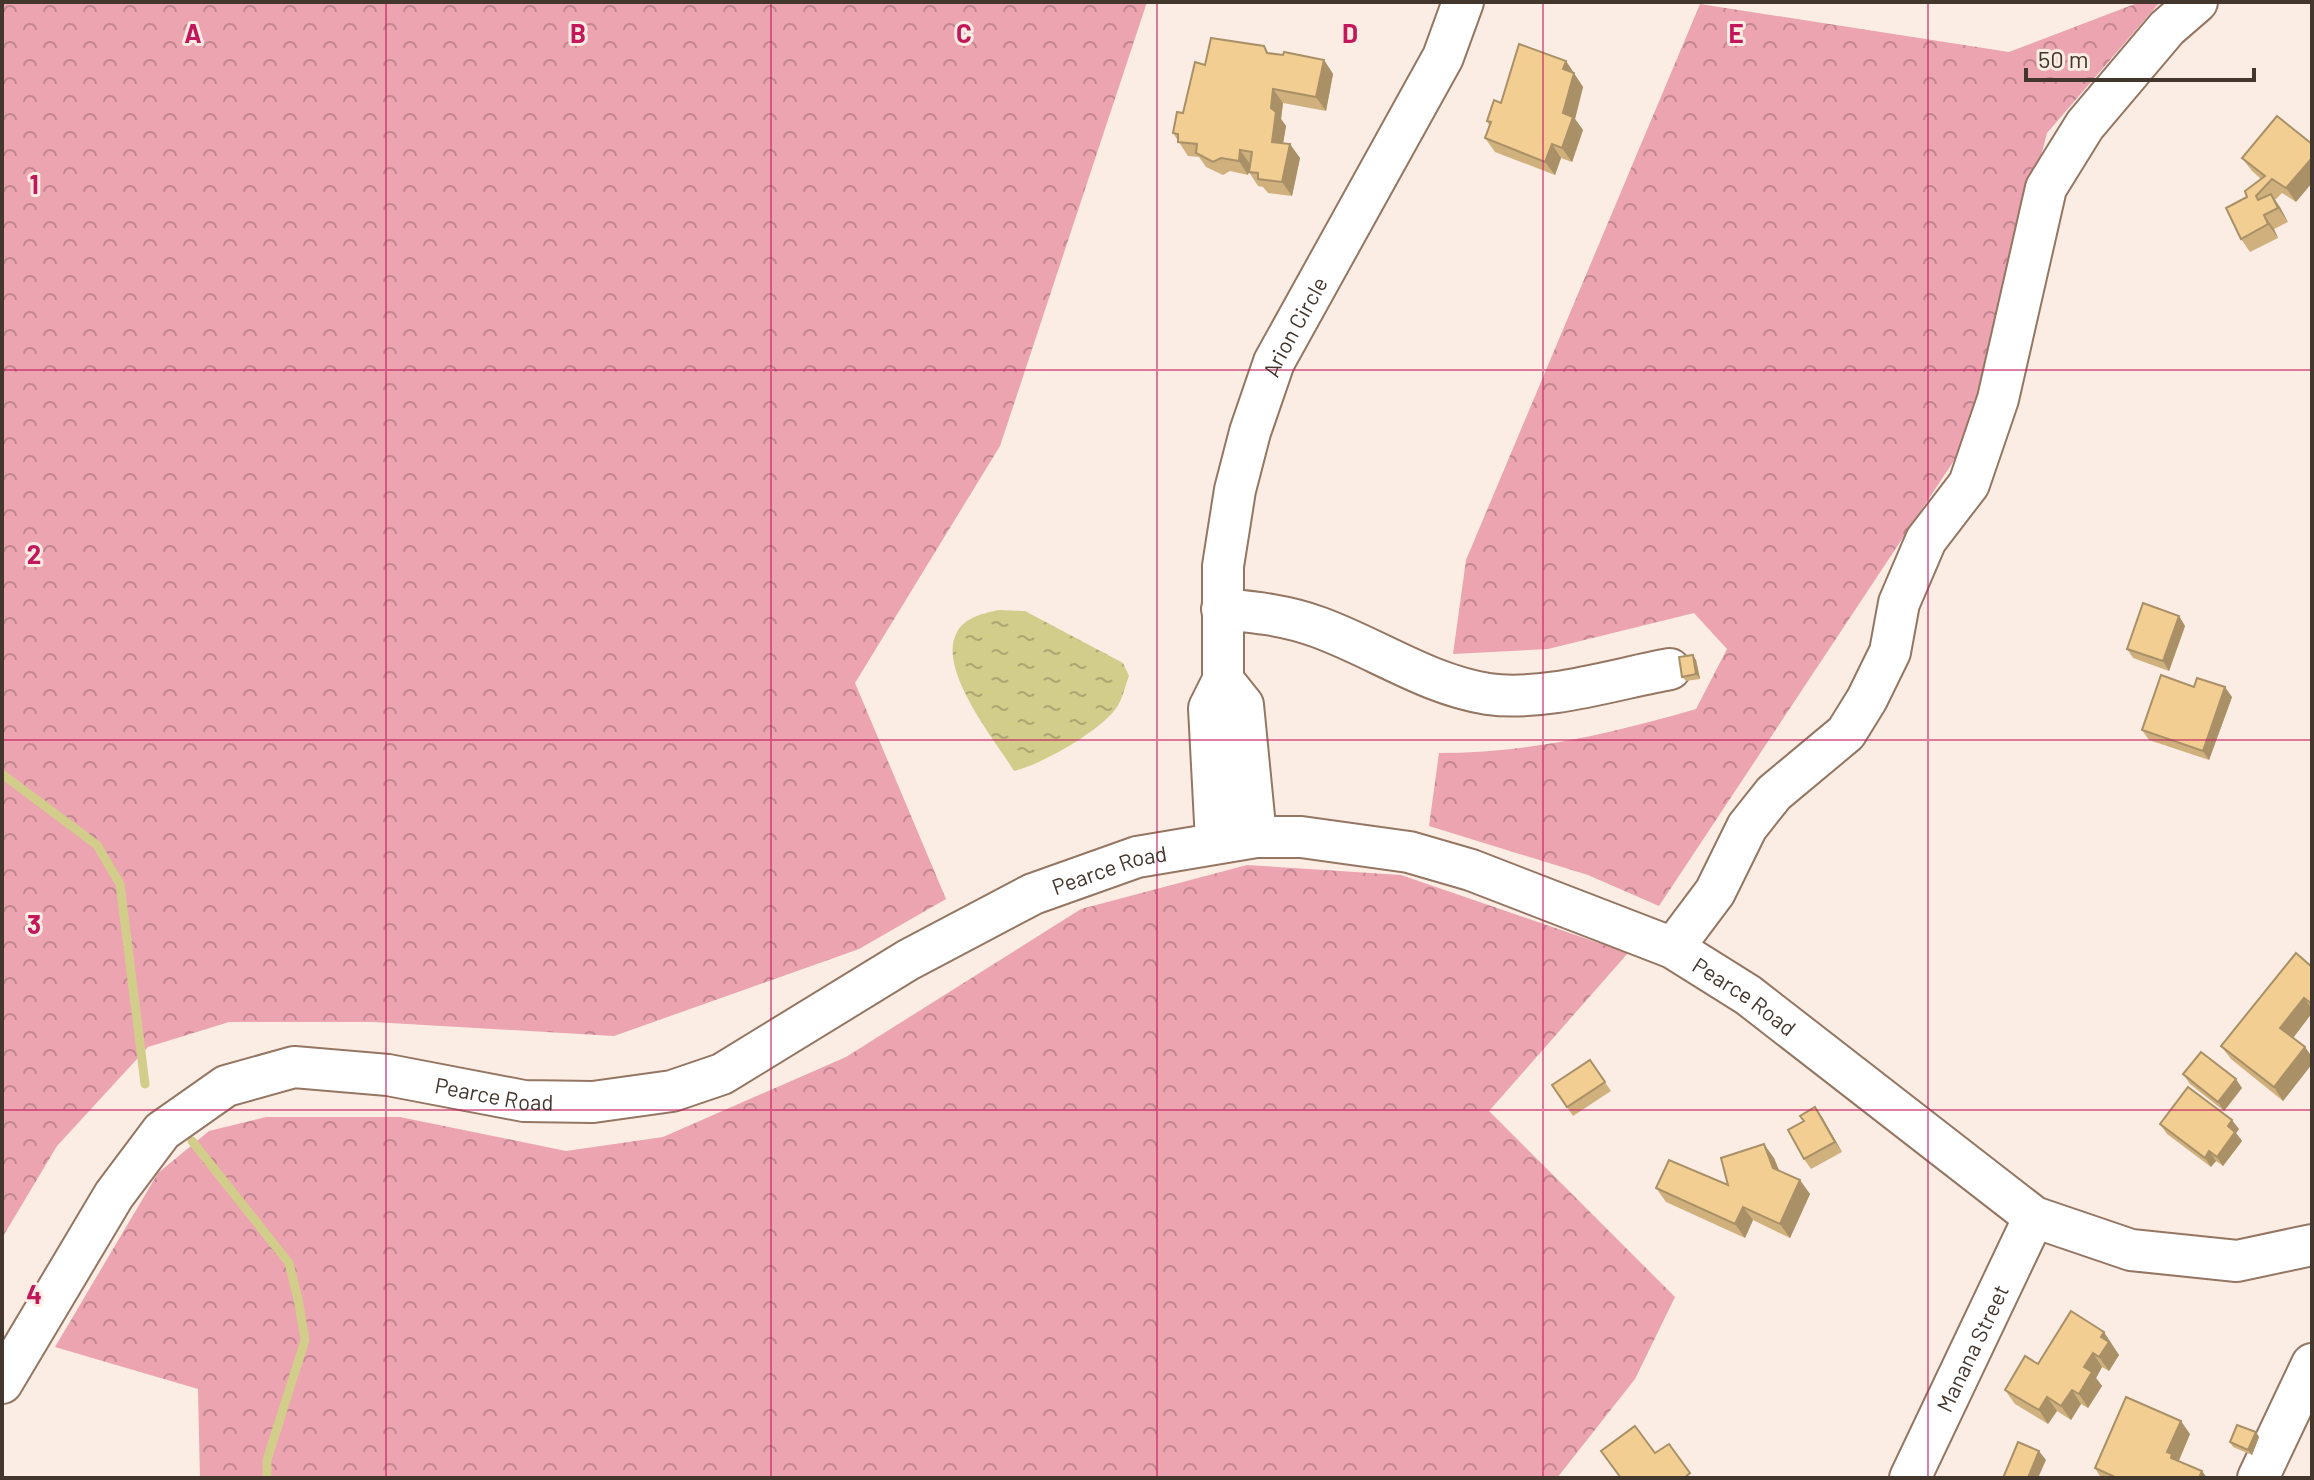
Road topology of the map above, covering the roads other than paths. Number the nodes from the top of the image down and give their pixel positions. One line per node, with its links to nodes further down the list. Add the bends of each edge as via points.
1 (1463, 2): 3 (street, Arion Circle, via 1443,57 1274,362 1235,490)
2 (2197, 2): 8 (street, via 2167,28 2085,125 2046,188 1998,399 1974,470 1926,540 1899,603 1890,652 1867,699 1846,733 1765,804 1747,827 1715,892)
3 (1222, 609): 4 (street, via 1274,614 1319,627 1427,677 1491,694 1526,696); 5 (street, Arion Circle, via 1223,680 1243,705)
4 (1670, 669)
5 (1228, 739): 6 (street, Arion Circle); 7 (street, Arion Circle)
6 (1256, 837): 7 (street, Pearce Road); 8 (street, Pearce Road, via 1301,837 1409,852 1471,870)
7 (1216, 841): 12 (street, Pearce Road, via 1137,857 1033,894 908,960 722,1074 672,1091 593,1102 524,1101 388,1075 294,1067 226,1086 162,1131 114,1195)
8 (1673, 948): 9 (street, Pearce Road, via 1748,995)
9 (2034, 1217): 10 (street, Pearce Road, via 2131,1250 2237,1261); 13 (street, Manana Street)
10 (2312, 1245)
11 (2312, 1364): 14 (street)
12 (2, 1383)
13 (1910, 1478)
14 (2258, 1478)

